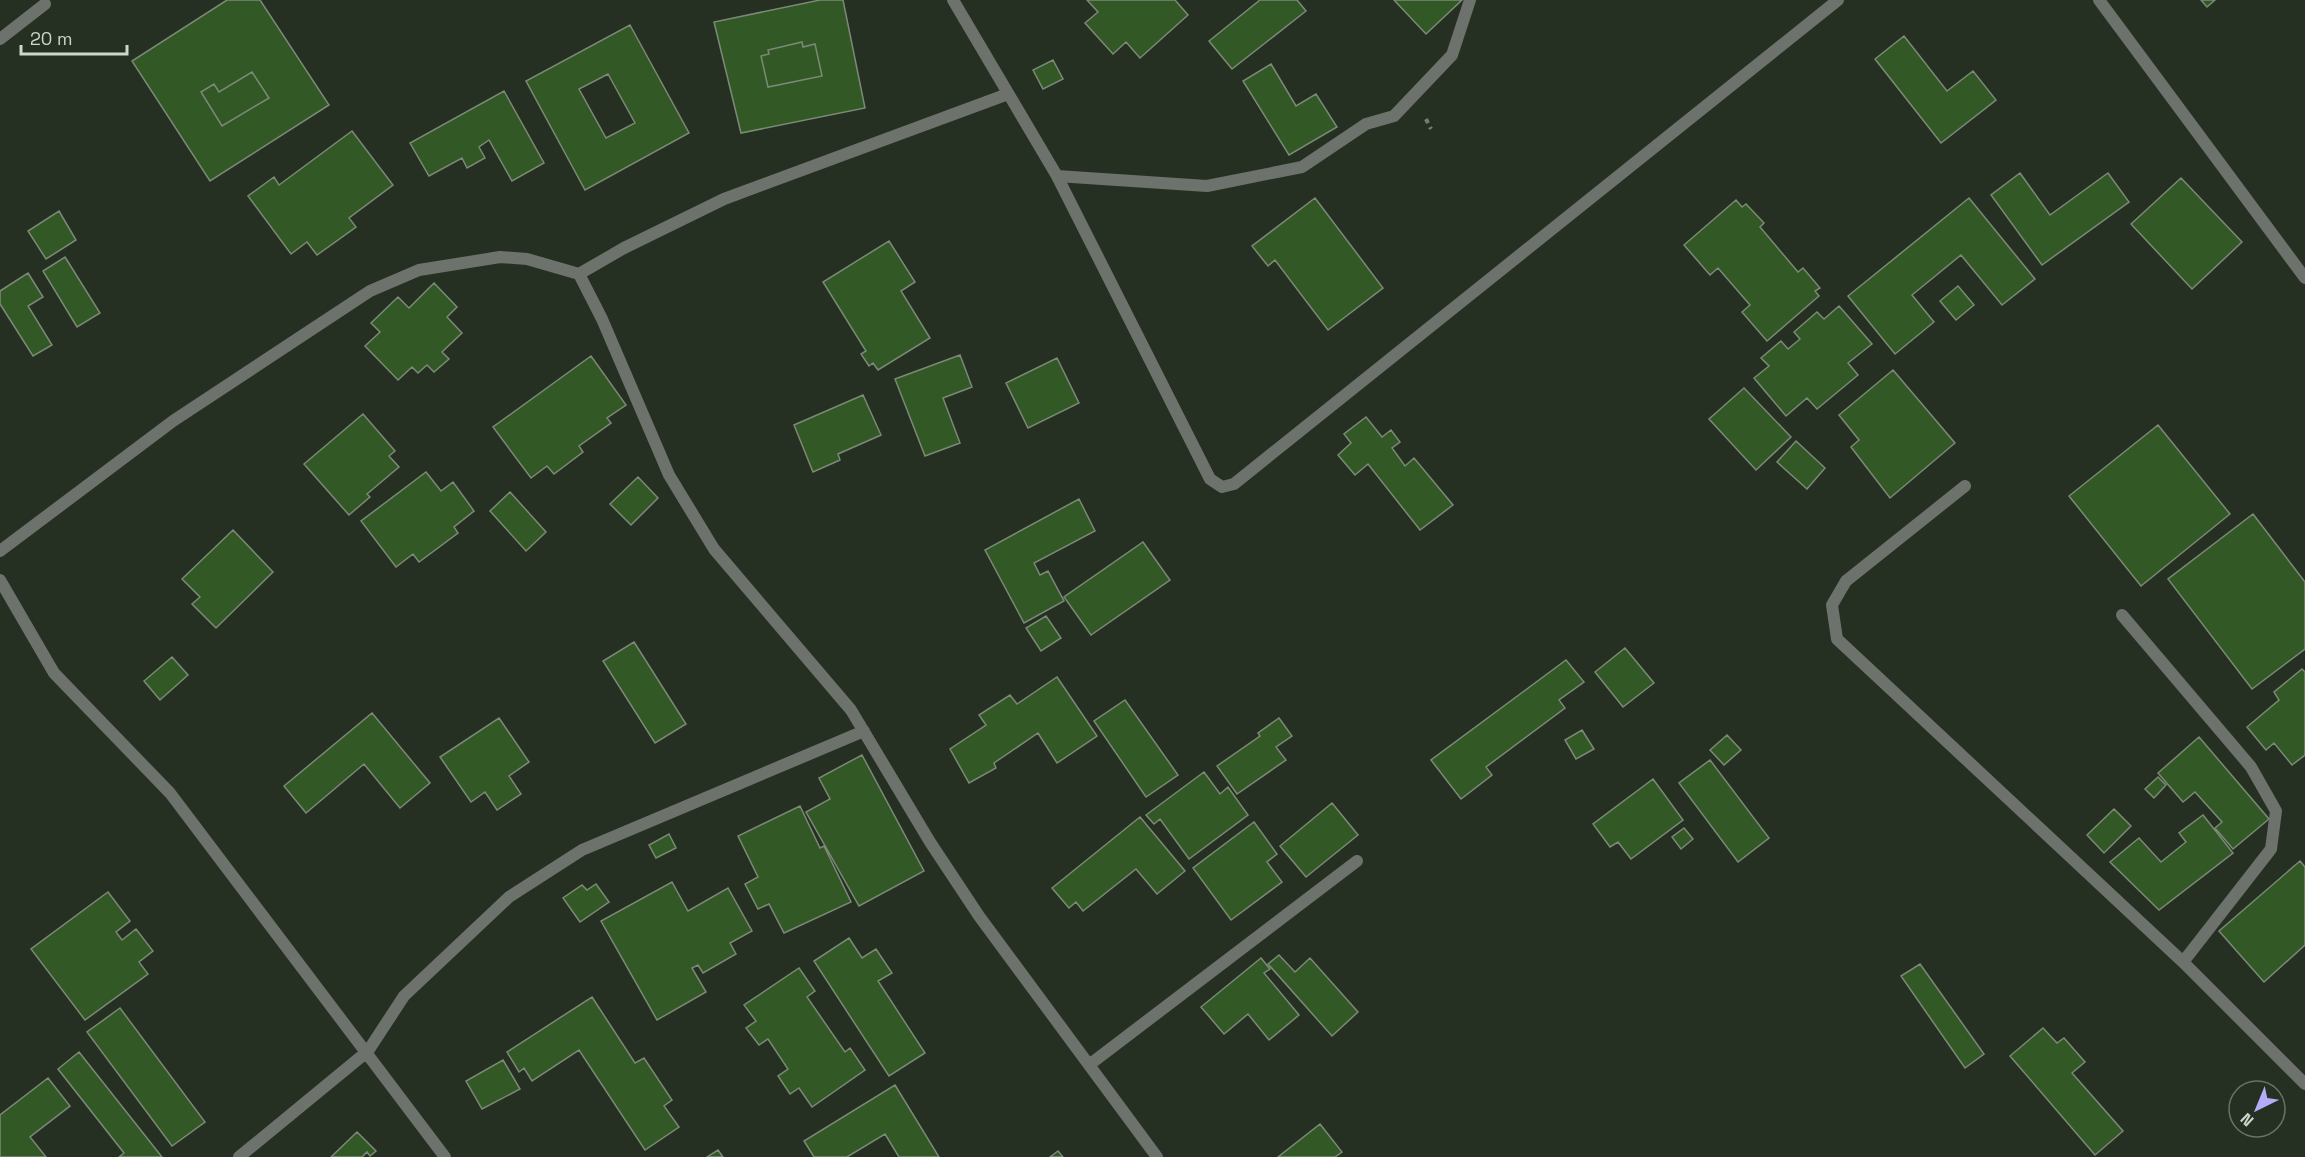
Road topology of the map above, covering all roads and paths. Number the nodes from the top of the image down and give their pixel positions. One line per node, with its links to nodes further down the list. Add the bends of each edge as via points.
1 (953, 0): 7 (street)
2 (1470, 0): 8 (street, via 1452,54 1394,116 1366,124 1302,167 1207,186)
3 (1838, 0): 8 (street, via 1234,484 1222,487 1210,479)
4 (2099, 0): 10 (street)
5 (45, 4): 6 (street)
6 (0, 39)
7 (1008, 94): 8 (street); 9 (street, via 724,199)
8 (1057, 176)
9 (579, 274): 12 (street, via 527,259 500,256 419,270 370,291 173,421); 15 (street, via 669,475 714,549)
10 (2305, 278)
11 (1965, 486): 17 (street, via 1846,581 1832,605 1837,639)
12 (0, 551)
13 (0, 580): 18 (street, via 54,673 170,793)
14 (2122, 615): 17 (street, via 2251,767 2276,811 2271,849)
15 (864, 731): 18 (street, via 582,850 501,905 404,996); 19 (street, via 979,916)
16 (1357, 861): 19 (street)
17 (2182, 962): 20 (street)
18 (368, 1051): 21 (street); 22 (street)
19 (1089, 1065): 23 (street)
20 (2305, 1084)
21 (239, 1157)
22 (446, 1157)
23 (1157, 1157)

